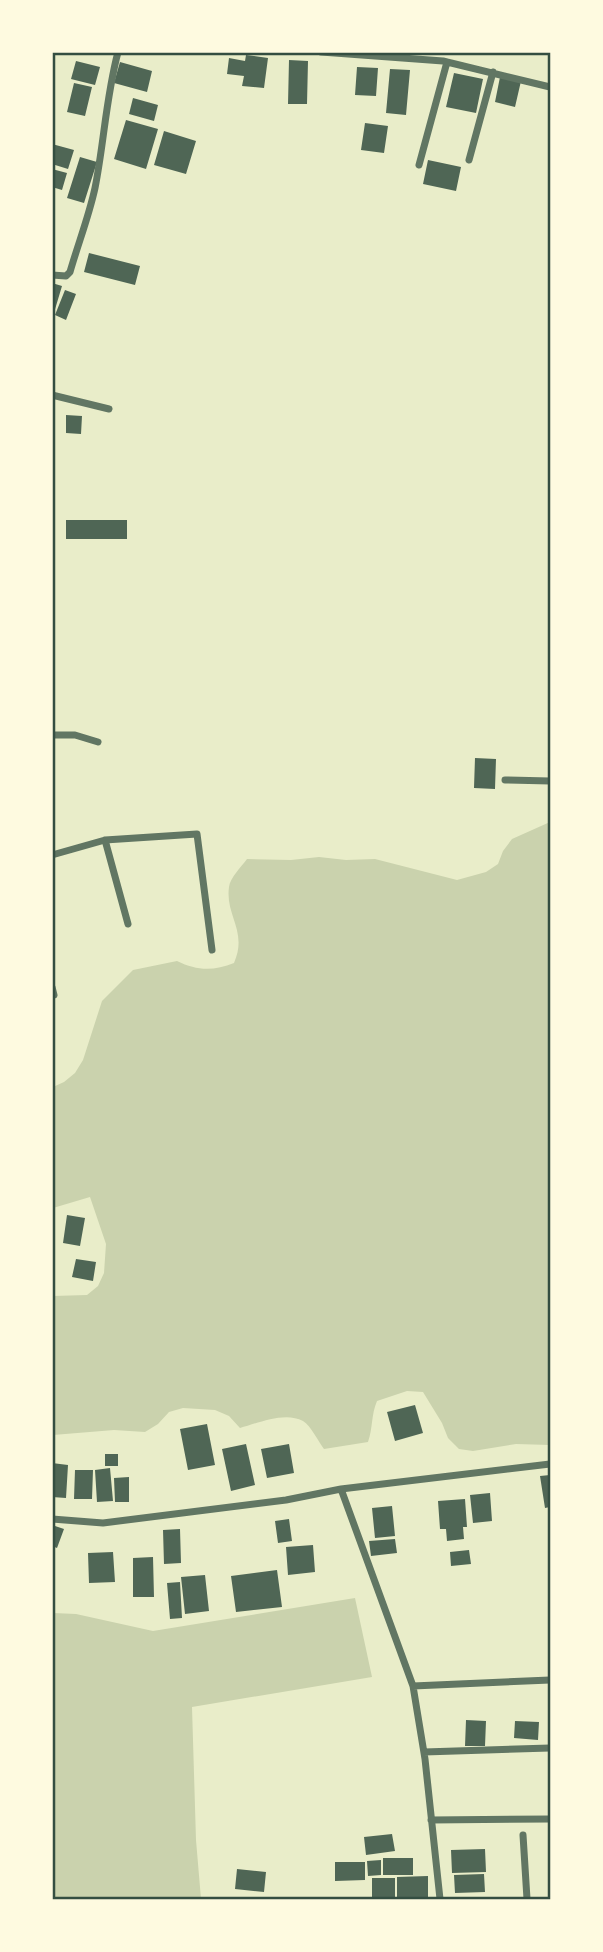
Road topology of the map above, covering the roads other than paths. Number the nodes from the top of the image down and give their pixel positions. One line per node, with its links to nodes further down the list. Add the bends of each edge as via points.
1 (118, 52): 9 (street, via 86,221 70,272)
2 (321, 52): 4 (street)
3 (446, 52): 4 (street)
4 (445, 61): 5 (street); 8 (street)
5 (493, 72): 6 (street); 7 (street)
6 (551, 87)
7 (469, 160)
8 (419, 165)
9 (52, 275)
10 (52, 395): 11 (street)
11 (109, 409)
12 (52, 735): 13 (street)
13 (98, 742)
14 (505, 780): 15 (street)
15 (551, 780)
16 (105, 840): 17 (street); 18 (street); 19 (street, via 197,834)
17 (52, 855)
18 (128, 924)
19 (212, 950)
20 (551, 1465): 21 (street)
21 (341, 1489): 22 (street, via 103,1523); 24 (street)
22 (52, 1519)
23 (551, 1680): 24 (street)
24 (413, 1686): 26 (street)
25 (551, 1748): 26 (street)
26 (424, 1752): 28 (street)
27 (551, 1819): 28 (street)
28 (431, 1821): 30 (street)
29 (523, 1835): 31 (street)
30 (440, 1899)
31 (527, 1899)

